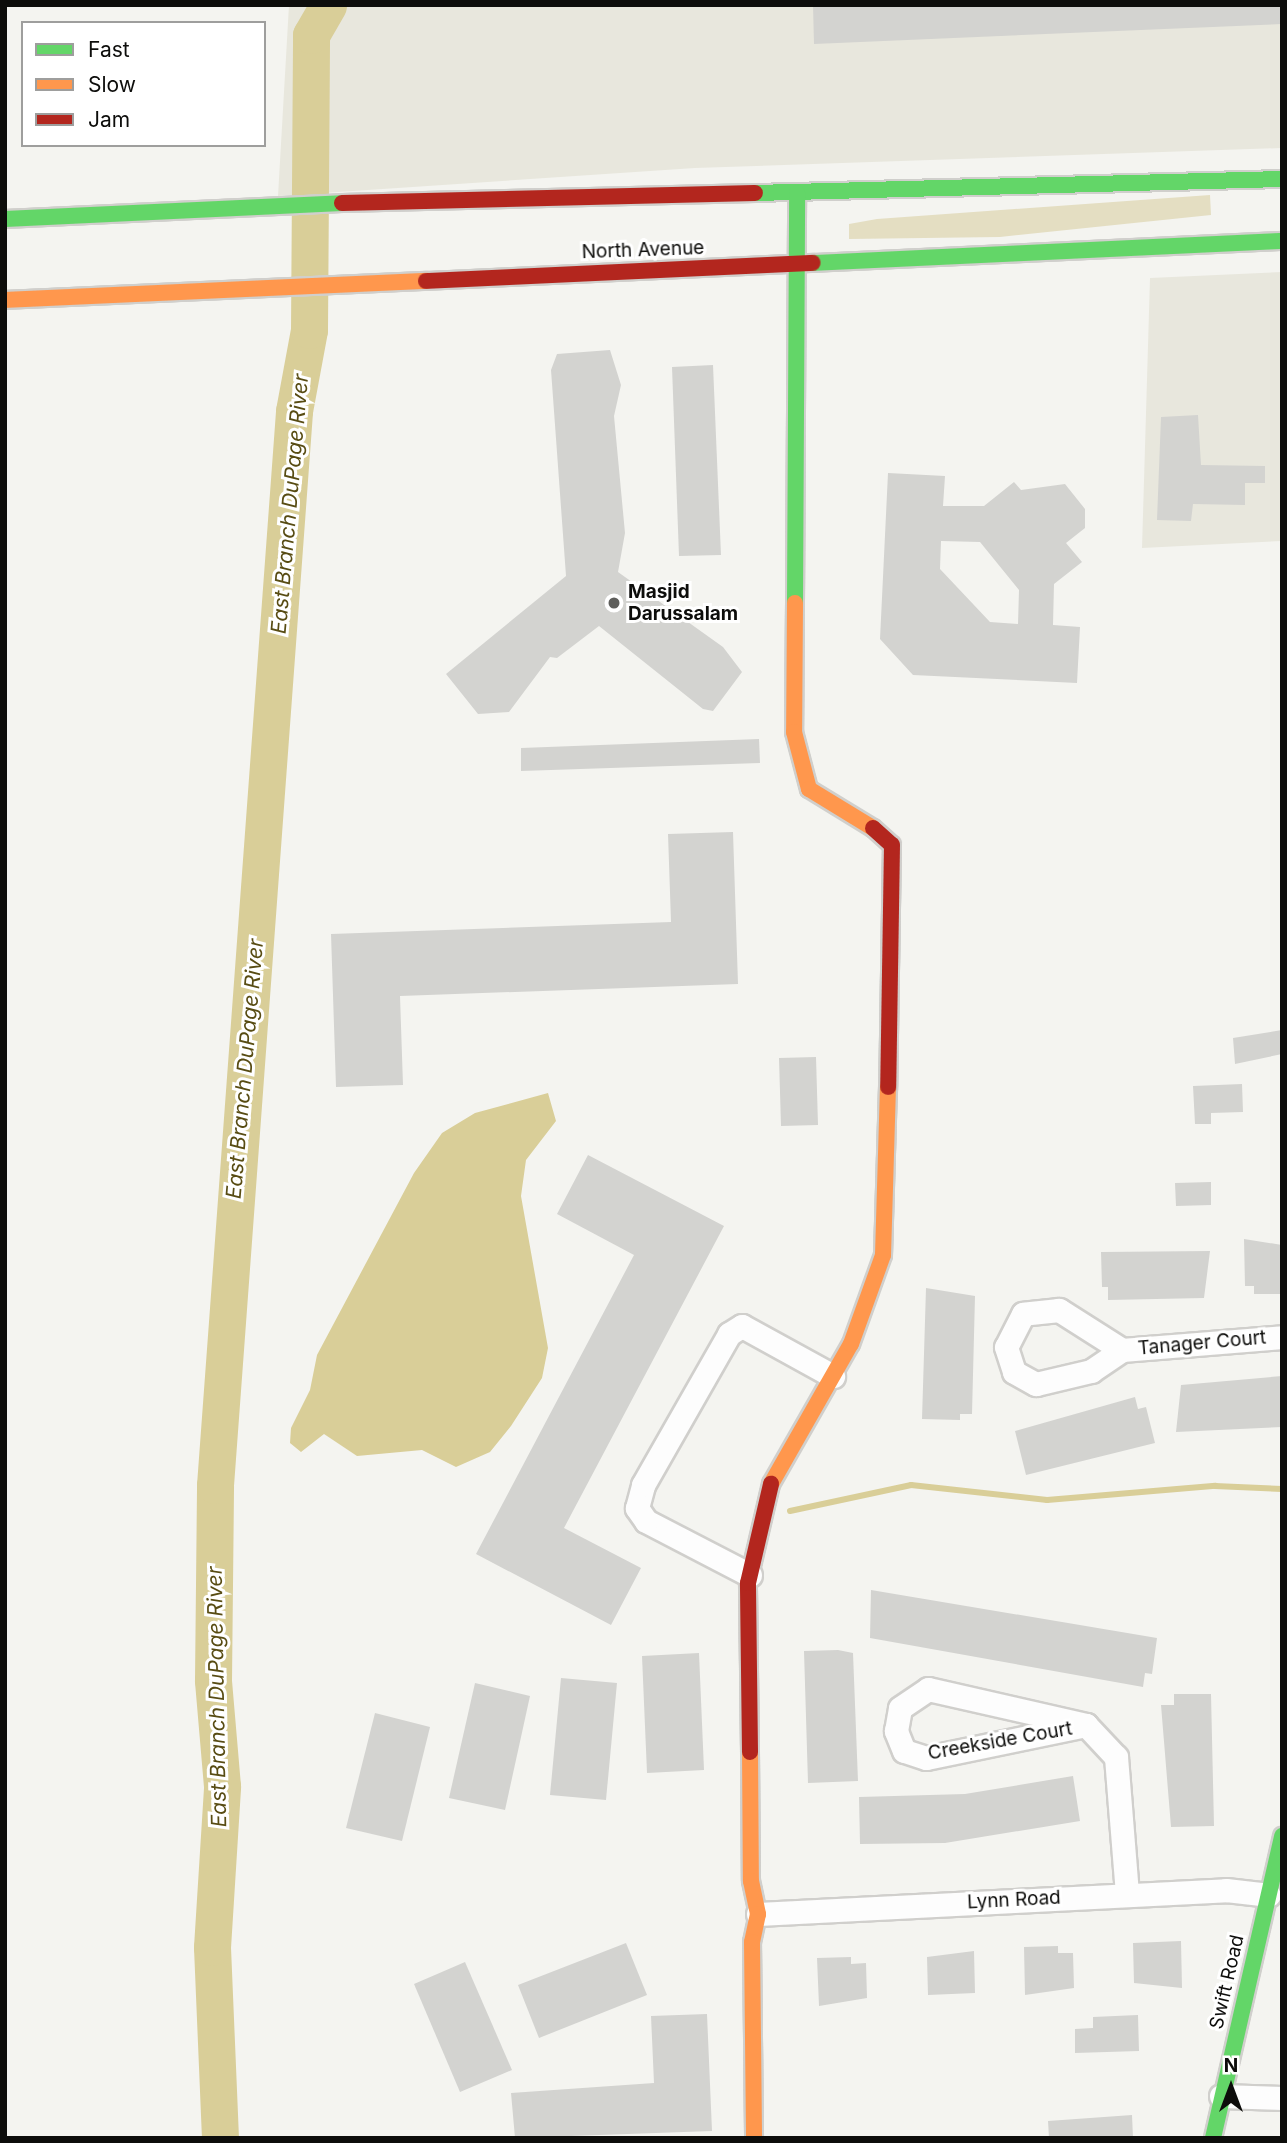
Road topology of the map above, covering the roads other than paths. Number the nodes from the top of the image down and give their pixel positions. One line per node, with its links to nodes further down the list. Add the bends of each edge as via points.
1 (1282, 179): 2 (main road)
2 (797, 193): 3 (main road, via 322,204); 5 (main road)
3 (5, 219)
4 (1282, 241): 5 (main road, North Avenue)
5 (800, 264): 6 (main road, North Avenue); 9 (main road, via 794,732 809,789 865,820 892,845 883,1255)
6 (5, 300)
7 (1282, 1337): 8 (street, Tanager Court)
8 (1122, 1350): 8 (street, Tanager Court, via 1091,1371 1036,1384 1014,1373 1006,1347 1023,1314 1059,1310)
9 (833, 1376): 10 (main road, via 765,1494); 10 (street, via 743,1326 729,1334 643,1485 637,1508 646,1521)
10 (750, 1575): 15 (main road, via 751,1881)
11 (1086, 1725): 11 (street, Creekside Court, via 928,1689 900,1708 896,1731 904,1751 926,1758); 13 (street, Creekside Court, via 1116,1757)
12 (1282, 1836): 14 (main road, Swift Road)
13 (1127, 1894): 14 (street, Lynn Road, via 1237,1890); 15 (street, Lynn Road)
14 (1269, 1895): 16 (main road, Swift Road)
15 (758, 1914): 18 (main road, via 751,1942)
16 (1222, 2095): 17 (street); 19 (main road, Swift Road)
17 (1282, 2098)
18 (754, 2138)
19 (1213, 2138)

